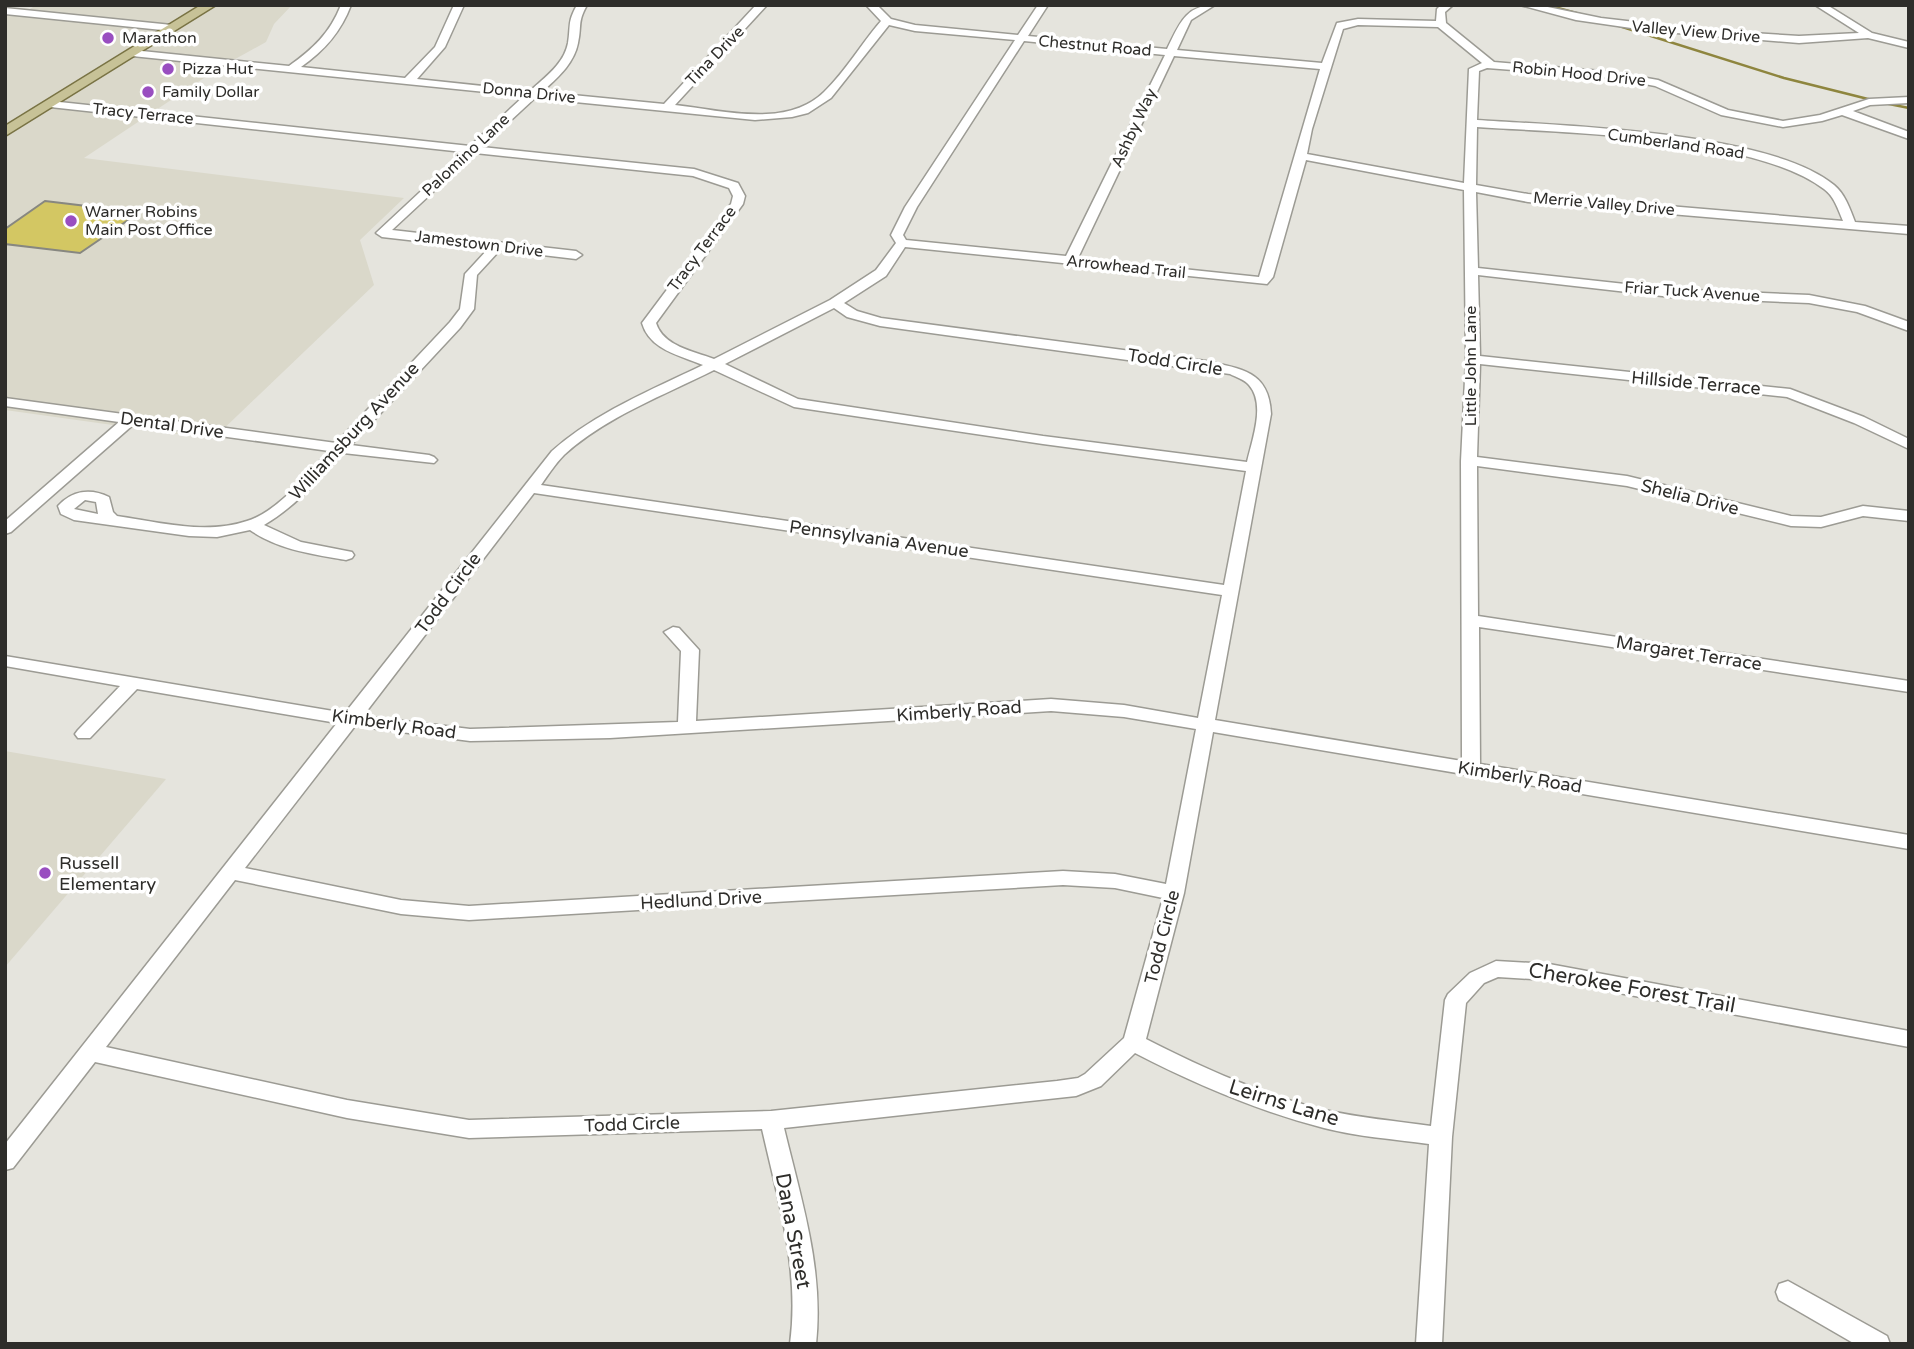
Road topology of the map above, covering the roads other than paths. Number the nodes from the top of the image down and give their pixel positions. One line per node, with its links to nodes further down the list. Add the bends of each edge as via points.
1 (210, 5): 15 (main road)
2 (346, 5): 23 (street, via 321,49)
3 (459, 5): 24 (street, via 446,41)
4 (582, 5): 25 (street, Palomino Lane, via 573,21 571,53)
5 (762, 5): 28 (street, Tina Drive)
6 (871, 5): 13 (street)
7 (1043, 5): 17 (street)
8 (1210, 5): 19 (street, Ashby Way, via 1191,14)
9 (1448, 5): 14 (street, via 1440,11)
10 (1525, 5): 16 (street, Valley View Drive, via 1583,20 1680,31 1824,41)
11 (1820, 5): 16 (street)
12 (5, 11): 15 (street)
13 (887, 21): 17 (street, Chestnut Road); 28 (street, Donna Drive, via 826,96 804,111 755,117)
14 (1441, 24): 21 (street); 22 (street, Arrowhead Trail, via 1341,25)
15 (172, 28): 20 (main road)
16 (1868, 35): 18 (street)
17 (1021, 39): 19 (street, Chestnut Road); 39 (street, via 911,206 897,235)
18 (1909, 45)
19 (1170, 52): 22 (street, Chestnut Road); 42 (street, Ashby Way)
20 (132, 53): 23 (street, Donna Drive); 27 (main road)
21 (1491, 65): 29 (street, Robin Hood Drive, via 1658,83 1725,113 1783,124); 30 (street, Little John Lane, via 1474,69)
22 (1327, 67): 34 (street, Arrowhead Trail)
23 (292, 69): 24 (street, Donna Drive)
24 (408, 81): 25 (street, Donna Drive)
25 (534, 94): 28 (street, Donna Drive); 33 (street, Palomino Lane)
26 (1909, 100): 29 (street, Robin Hood Drive, via 1869,102)
27 (50, 104): 31 (main road); 33 (street, Tracy Terrace)
28 (668, 106)
29 (1842, 111): 32 (street)
30 (1473, 123): 35 (street, Little John Lane); 36 (street, Cumberland Road, via 1635,136 1774,160 1829,187 1841,201)
31 (5, 132)
32 (1909, 136)
33 (473, 148): 38 (street, Palomino Lane); 47 (street, Tracy Terrace, via 694,173 734,186 737,204 649,323 663,344)
34 (1301, 156): 35 (street, Merrie Valley Drive); 42 (street, Arrowhead Trail, via 1267,277 1262,281)
35 (1472, 190): 36 (street, Merrie Valley Drive); 43 (street, Little John Lane)
36 (1850, 224): 37 (street, Merrie Valley Drive)
37 (1909, 230)
38 (382, 233): 40 (street, Jamestown Drive)
39 (902, 243): 42 (street, Arrowhead Trail); 44 (street, Todd Circle, via 881,273)
40 (497, 246): 41 (street, Jamestown Drive); 51 (street, Williamsburg Avenue, via 471,274 467,309 455,325)
41 (576, 255)
42 (1070, 261)
43 (1471, 271): 45 (street, Friar Tuck Avenue, via 1671,293 1809,299 1860,309); 46 (street, Little John Lane)
44 (835, 303): 47 (street, Todd Circle); 54 (street, Todd Circle, via 852,314 880,322 1234,371 1253,380 1263,395 1264,414)
45 (1909, 327)
46 (1473, 359): 50 (street, Hillside Terrace, via 1790,393 1859,419); 53 (street, Little John Lane)
47 (716, 365): 54 (street, Tracy Terrace, via 794,403); 55 (street, Todd Circle, via 572,441)
48 (5, 402): 49 (street, Dental Drive)
49 (131, 419): 51 (street, Dental Drive); 56 (street)
50 (1909, 445)
51 (339, 448): 52 (street, Dental Drive); 58 (street, Williamsburg Avenue, via 291,499)
52 (429, 460)
53 (1469, 461): 57 (street, Shelia Drive, via 1627,481 1791,521 1821,522 1863,511); 62 (street, Little John Lane)
54 (1252, 467): 61 (street, Todd Circle)
55 (529, 488): 61 (street, Pennsylvania Avenue); 67 (street, Todd Circle)
56 (43, 496): 58 (street, Williamsburg Avenue, via 70,502 96,496 104,500 105,513 111,519 189,531 217,532); 59 (street)
57 (1909, 516)
58 (253, 525): 60 (street, via 277,540)
59 (5, 529)
60 (346, 555)
61 (1230, 590): 69 (street, Todd Circle)
62 (1469, 620): 66 (street, Margaret Terrace); 71 (street, Little John Lane)
63 (673, 632): 68 (street, via 690,650)
64 (5, 661): 65 (street, Kimberly Road)
65 (133, 682): 67 (street, Kimberly Road); 70 (street)
66 (1909, 687)
67 (351, 719): 68 (street, Kimberly Road, via 470,735); 73 (street, Todd Circle)
68 (687, 726): 69 (street, Kimberly Road, via 1051,705 1124,711)
69 (1207, 727): 71 (street, Kimberly Road); 74 (street, Todd Circle)
70 (84, 734)
71 (1471, 769): 72 (street, Kimberly Road)
72 (1909, 842)
73 (230, 872): 74 (street, Hedlund Drive, via 401,907 468,913 1063,878 1115,881); 77 (street, Todd Circle)
74 (1174, 893): 76 (street, Todd Circle)
75 (1909, 1039): 79 (street, Cherokee Forest Trail, via 1549,972 1496,969 1477,978 1456,1000)
76 (1134, 1043): 78 (street, Todd Circle, via 1085,1084 1057,1090); 79 (street, Leirns Lane, via 1256,1099 1326,1119)
77 (89, 1052): 78 (street, Todd Circle, via 348,1109 469,1129); 80 (street)
78 (771, 1120): 82 (street, Dana Street, via 806,1279)
79 (1441, 1137): 83 (street, Cherokee Forest Trail)
80 (5, 1161)
81 (1788, 1292): 84 (street)
82 (803, 1344)
83 (1429, 1344)
84 (1878, 1344)

